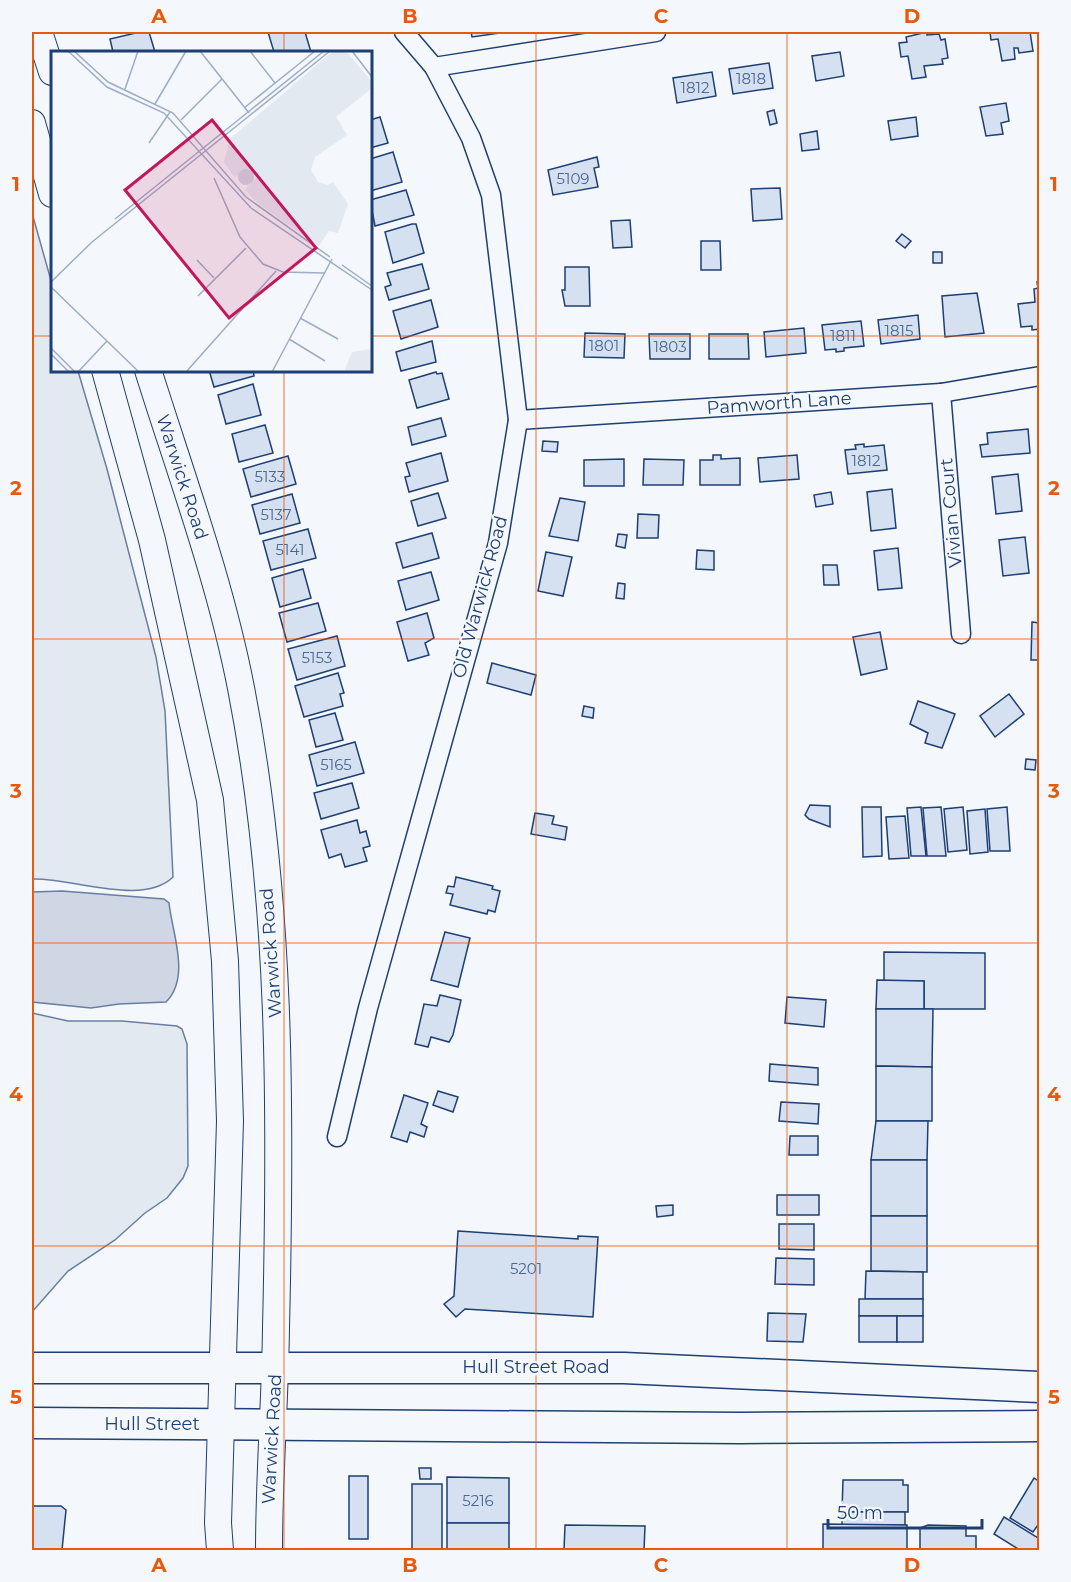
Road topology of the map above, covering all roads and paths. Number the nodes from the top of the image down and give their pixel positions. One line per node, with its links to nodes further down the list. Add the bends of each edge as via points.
1 (39, 32): 5 (main road)
2 (404, 32): 4 (street, Old Warwick Road)
3 (656, 32): 4 (street)
4 (434, 67): 12 (street, Old Warwick Road, via 471,138 491,195)
5 (51, 69)
6 (32, 123): 7 (main road)
7 (51, 190)
8 (106, 372): 15 (main road, via 152,540 210,800 225,961 230,1121)
9 (149, 372): 16 (main road, Warwick Road, via 210,564 241,687 264,849 276,1040)
10 (1040, 376): 11 (street, Pamworth Lane)
11 (941, 393): 12 (street, Pamworth Lane); 13 (street, Vivian Court)
12 (518, 420): 14 (street, Old Warwick Road, via 498,543 368,1008)
13 (961, 634)
14 (337, 1137)
15 (223, 1367): 16 (main road, Hull Street Road); 17 (main road, Hull Street Road); 20 (main road)
16 (276, 1367): 18 (main road, Hull Street Road, via 624,1368); 21 (main road, Warwick Road)
17 (32, 1368)
18 (1040, 1387)
19 (32, 1423): 20 (main road, Hull Street)
20 (222, 1424): 21 (main road, Hull Street); 23 (main road)
21 (272, 1424): 22 (main road); 24 (main road, Warwick Road)
22 (1040, 1426)
23 (220, 1551)
24 (269, 1551)

